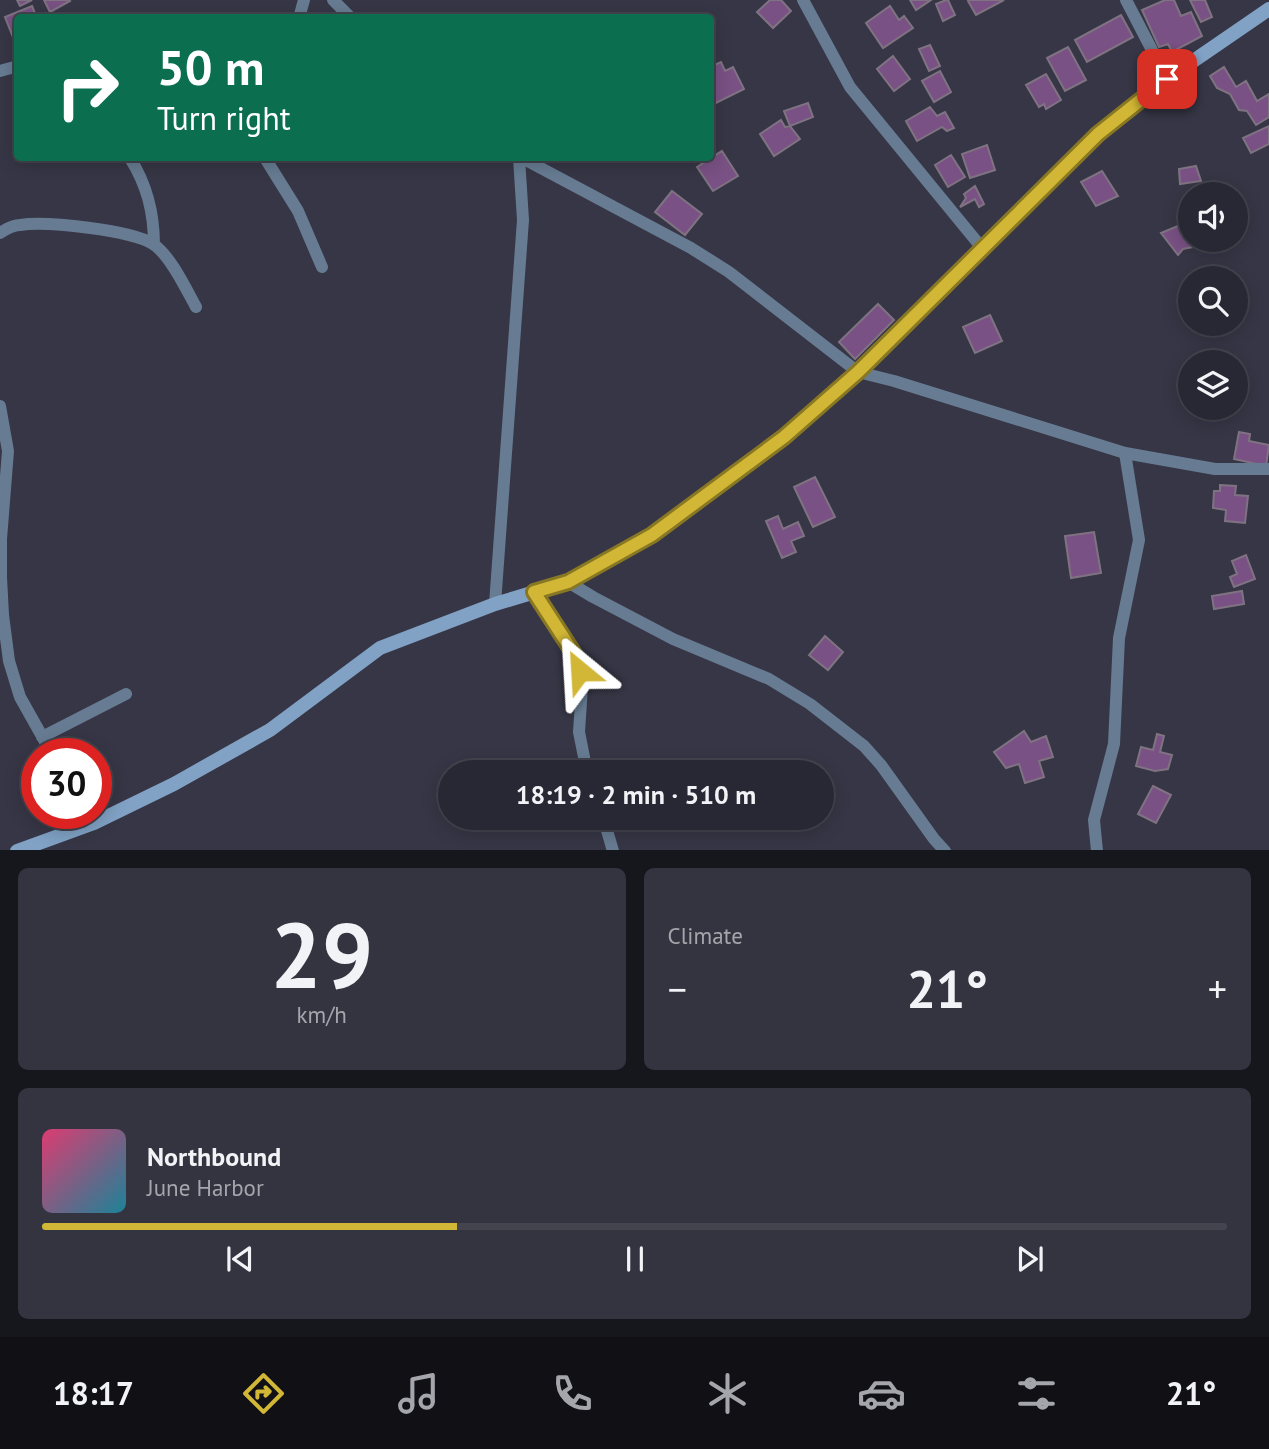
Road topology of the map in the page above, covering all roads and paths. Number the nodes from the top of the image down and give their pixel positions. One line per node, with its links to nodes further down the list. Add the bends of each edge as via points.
1 (333, 0): 5 (street)
2 (803, 0): 13 (street, via 850,87)
3 (1126, 0): 6 (street)
4 (1269, 9): 6 (main road)
5 (347, 14)
6 (1167, 79): 13 (main road, via 1098,134)
7 (132, 161): 12 (street, via 150,201)
8 (267, 161): 14 (street, via 298,211)
9 (520, 161): 22 (street, via 523,220)
10 (526, 161): 16 (street, via 729,272)
11 (0, 233): 12 (street, via 38,223 118,234)
12 (154, 245): 15 (street)
13 (982, 248): 16 (main road)
14 (322, 267)
15 (196, 307)
16 (858, 372): 18 (street); 20 (main road, via 784,437 663,527)
17 (0, 405): 24 (street, via 8,451 1,539 3,615 20,697)
18 (1125, 453): 19 (street, via 1215,470); 32 (street, via 1139,540 1119,638 1114,744 1094,820)
19 (1269, 469)
20 (568, 582): 21 (main road); 31 (street, via 673,639 769,679 810,704 864,746)
21 (534, 592): 22 (main road); 25 (street, via 578,660 582,685 579,732)
22 (495, 604): 26 (main road, via 380,648 270,730 174,784)
23 (127, 694): 24 (street)
24 (41, 737)
25 (585, 760)
26 (112, 809)
27 (66, 829): 29 (main road)
28 (607, 830): 30 (street)
29 (17, 850)
30 (613, 850)
31 (945, 850)
32 (1097, 850)

